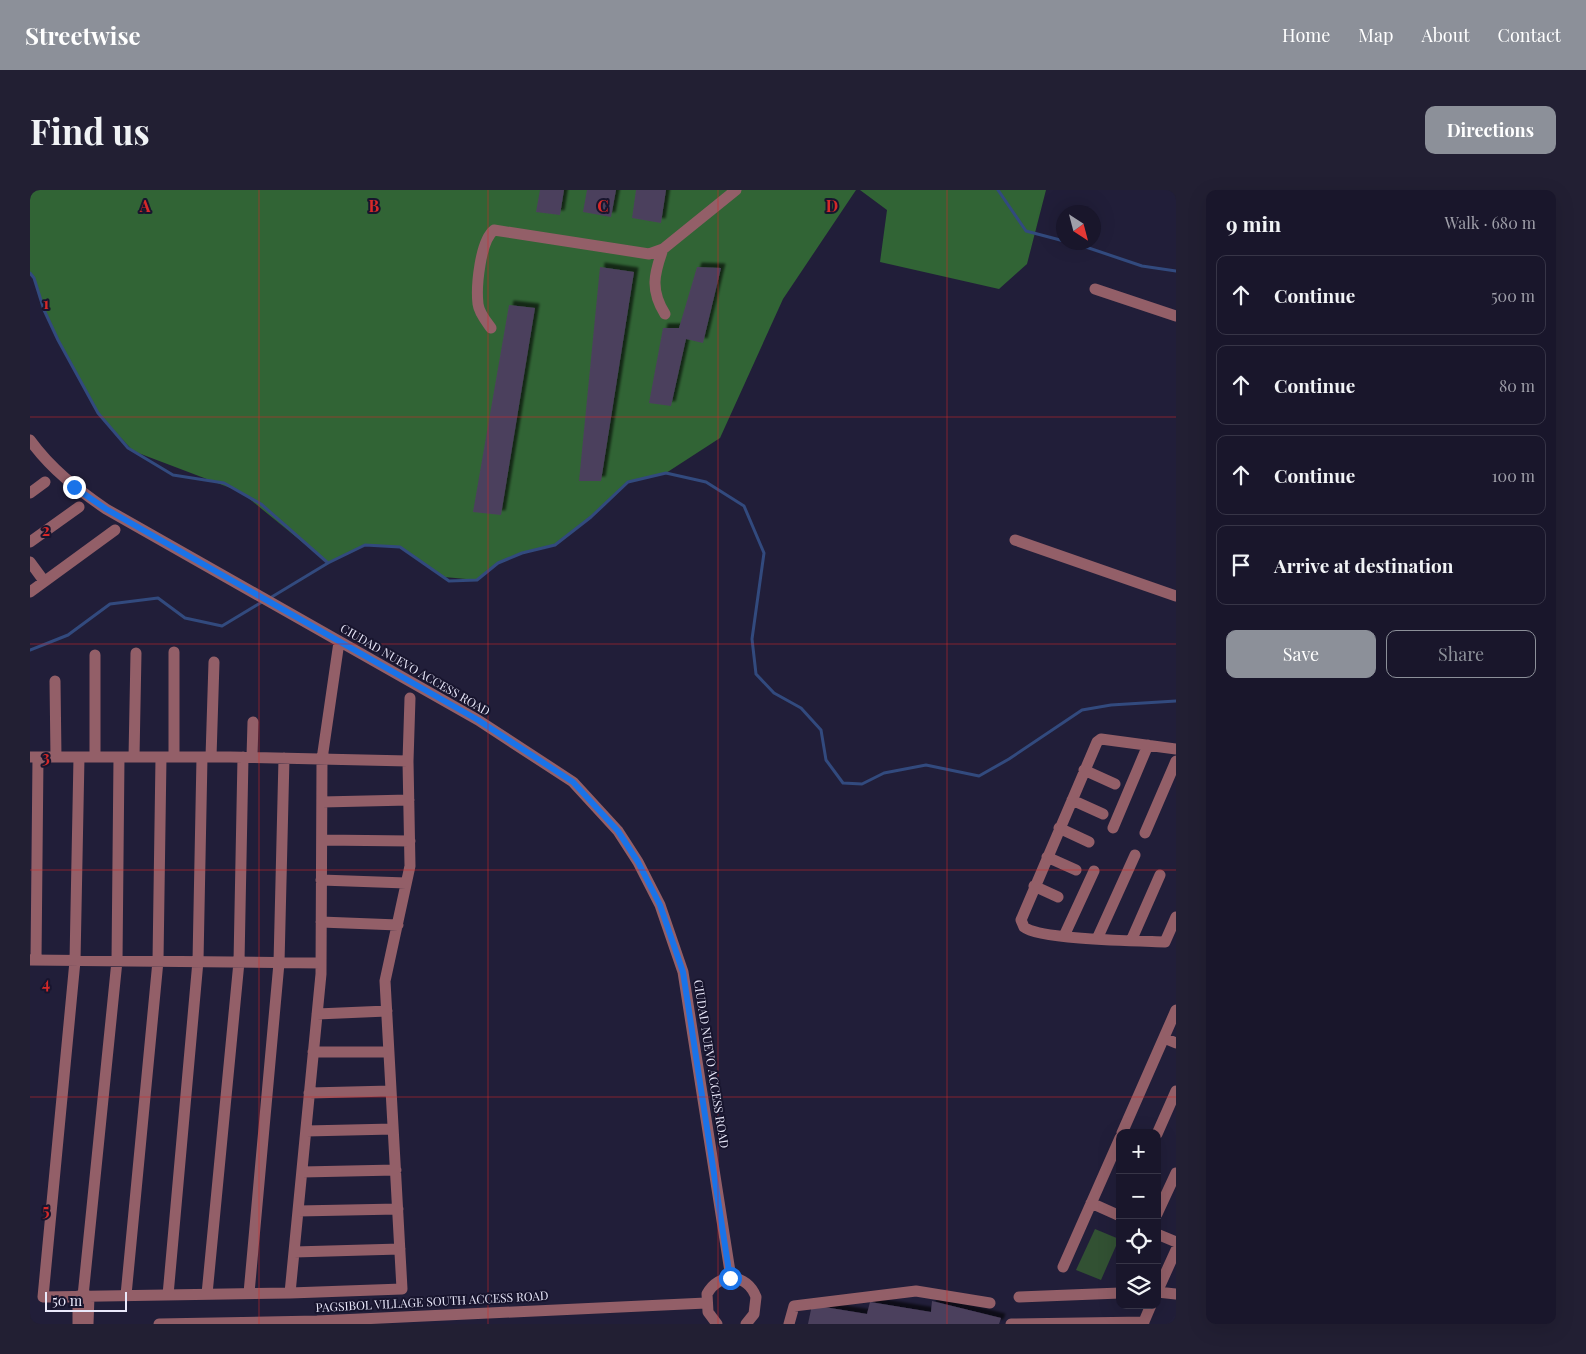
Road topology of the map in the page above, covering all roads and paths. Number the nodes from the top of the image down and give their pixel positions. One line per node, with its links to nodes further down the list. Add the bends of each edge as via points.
1 (736, 190): 2 (street)
2 (663, 249): 4 (street, via 654,295); 6 (street, via 649,254 494,230 484,243 478,288 478,306)
3 (1095, 289): 5 (street)
4 (665, 314)
5 (1176, 316)
6 (491, 328)
7 (30, 441): 18 (street, CIUDAD NUEVO ACCESS ROAD, via 44,460 74,487 106,509)
8 (45, 482): 9 (street)
9 (30, 493)
10 (79, 507): 13 (street)
11 (115, 530): 15 (street)
12 (1015, 540): 17 (street)
13 (30, 542)
14 (30, 562): 15 (street)
15 (44, 582): 16 (street)
16 (30, 592)
17 (1176, 596)
18 (339, 642): 39 (street); 106 (street, CIUDAD NUEVO ACCESS ROAD, via 478,720 573,782 618,831 638,862 660,905 683,972)
19 (174, 652): 35 (street)
20 (136, 653): 33 (street)
21 (95, 655): 31 (street)
22 (214, 662): 36 (street)
23 (55, 681): 29 (street)
24 (410, 698): 40 (street)
25 (253, 722): 37 (street)
26 (1148, 745): 27 (street); 42 (street, via 1100,740); 49 (street)
27 (1176, 749)
28 (34, 757): 29 (street); 69 (street)
29 (56, 757): 30 (street)
30 (79, 757): 31 (street); 70 (street)
31 (94, 757): 32 (street)
32 (119, 757): 33 (street); 71 (street)
33 (134, 757): 34 (street)
34 (161, 757): 35 (street); 72 (street)
35 (174, 757): 36 (street)
36 (207, 757): 37 (street); 73 (street)
37 (248, 757): 38 (street); 74 (street)
38 (284, 758): 39 (street); 75 (street)
39 (322, 759): 40 (street); 46 (street)
40 (408, 761): 44 (street)
41 (1176, 762): 50 (street)
42 (1084, 770): 43 (street); 45 (street)
43 (1115, 784)
44 (409, 800): 46 (street); 52 (street)
45 (1072, 800): 47 (street); 48 (street)
46 (322, 802): 51 (street)
47 (1103, 814)
48 (1060, 828): 53 (street); 55 (street)
49 (1113, 828)
50 (1145, 833)
51 (322, 840): 52 (street); 59 (street)
52 (410, 841): 60 (street)
53 (1090, 842)
54 (1135, 855): 67 (street)
55 (1047, 857): 56 (street); 61 (street)
56 (1076, 870)
57 (1094, 871): 66 (street)
58 (1160, 875): 68 (street)
59 (321, 880): 60 (street); 64 (street)
60 (406, 883): 65 (street)
61 (1034, 886): 62 (street); 66 (street, via 1021,923 1030,931)
62 (1058, 897)
63 (1176, 917): 68 (street, via 1165,942)
64 (321, 922): 65 (street); 76 (street)
65 (398, 925): 78 (street, via 386,981)
66 (1064, 936): 67 (street)
67 (1097, 939): 68 (street)
68 (1131, 941)
69 (33, 960): 70 (street)
70 (75, 961): 71 (street); 116 (street, via 43,1297)
71 (117, 961): 72 (street); 116 (street)
72 (158, 961): 73 (street); 114 (street)
73 (198, 961): 74 (street); 115 (street)
74 (240, 962): 75 (street); 112 (street)
75 (279, 962): 76 (street); 109 (street)
76 (321, 963): 79 (street)
77 (1176, 1010): 80 (street)
78 (387, 1011): 79 (street); 83 (street)
79 (317, 1014): 82 (street)
80 (1164, 1038): 81 (street); 88 (street)
81 (1176, 1044)
82 (313, 1052): 83 (street); 86 (street)
83 (389, 1052): 84 (street)
84 (391, 1091): 86 (street); 87 (street)
85 (1176, 1091): 89 (street)
86 (309, 1093): 90 (street)
87 (393, 1129): 90 (street); 92 (street)
88 (1124, 1129)
89 (1159, 1129)
90 (306, 1131): 93 (street)
91 (1116, 1147): 95 (street)
92 (396, 1170): 93 (street); 97 (street)
93 (302, 1172): 98 (street)
94 (1176, 1173): 96 (street)
95 (1092, 1203): 99 (street); 105 (street)
96 (1161, 1205)
97 (398, 1209): 98 (street); 102 (street)
98 (298, 1211): 104 (street)
99 (1116, 1214)
100 (1161, 1236): 101 (street)
101 (1176, 1242)
102 (400, 1250): 104 (street); 110 (street, via 402,1289)
103 (1176, 1250): 107 (street)
104 (294, 1252): 110 (street)
105 (1063, 1267)
106 (730, 1278): 119 (street, via 714,1284 707,1294); 121 (street, via 742,1280 754,1292 757,1303)
107 (1161, 1283)
108 (1161, 1292): 113 (street)
109 (249, 1293): 110 (street); 112 (street)
110 (290, 1293)
111 (1116, 1293): 117 (street)
112 (206, 1294): 115 (street)
113 (1176, 1294)
114 (126, 1295): 115 (street); 116 (street)
115 (168, 1295)
116 (84, 1296): 124 (street); 125 (street)
117 (1019, 1297)
118 (990, 1303): 128 (street, via 916,1291 794,1306)
119 (706, 1304): 122 (street, PAGSIBOL VILLAGE SOUTH ACCESS ROAD); 127 (street, via 710,1318)
120 (1149, 1309): 123 (street)
121 (751, 1322)
122 (245, 1323): 126 (street, PAGSIBOL VILLAGE SOUTH ACCESS ROAD)
123 (1143, 1323): 133 (street)
124 (78, 1324)
125 (88, 1324)
126 (158, 1324)
127 (717, 1324)
128 (789, 1324)
129 (1011, 1324): 130 (street)
130 (1019, 1324): 131 (street)
131 (1048, 1324): 132 (street)
132 (1082, 1324): 133 (street)
133 (1106, 1324)

